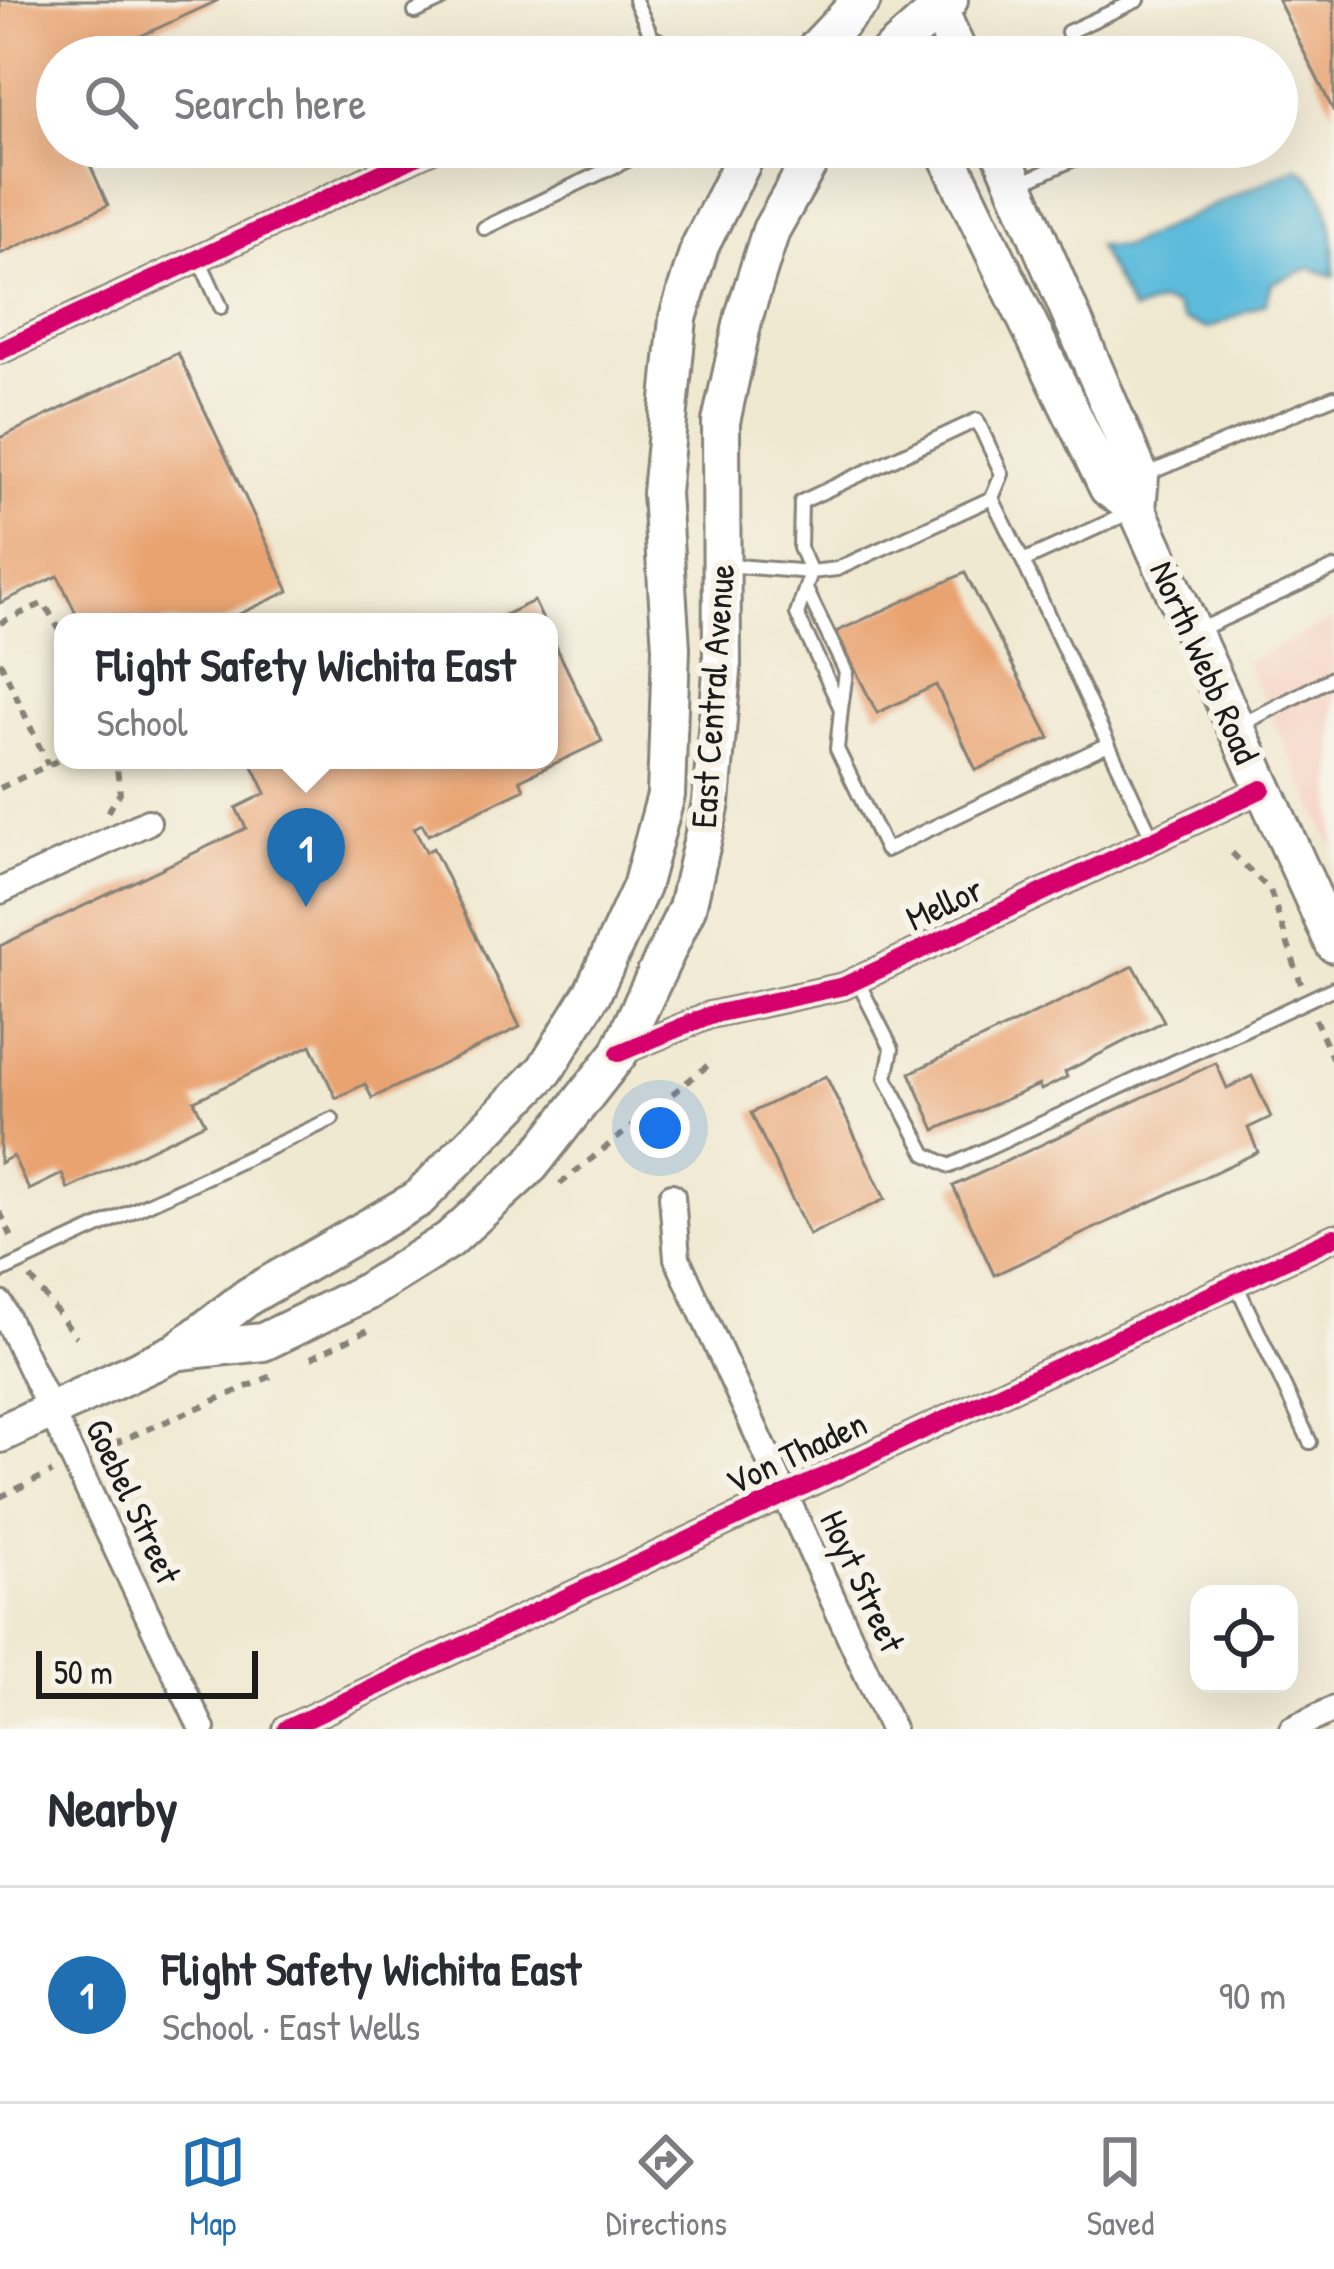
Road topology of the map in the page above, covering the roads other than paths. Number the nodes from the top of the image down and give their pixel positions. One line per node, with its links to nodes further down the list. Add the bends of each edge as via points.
1 (441, 0): 7 (lane)
2 (634, 0): 8 (lane)
3 (862, 0): 9 (main road)
4 (873, 0): 10 (main road)
5 (1138, 0): 13 (lane)
6 (941, 3): 11 (main road); 12 (main road)
7 (415, 12)
8 (651, 36)
9 (828, 36)
10 (887, 36)
11 (910, 36)
12 (953, 36)
13 (1070, 36)
14 (392, 168): 23 (street)
15 (611, 168): 22 (lane)
16 (739, 168): 51 (main road, East Central Avenue, via 700,246 678,318 661,493 671,648 666,795 641,887 593,992 544,1070 418,1199 250,1296)
17 (806, 168): 30 (main road, East Central Avenue, via 771,230 721,422)
18 (953, 168): 27 (main road, North Webb Road, via 1108,488)
19 (1008, 168): 21 (main road, North Webb Road)
20 (1055, 168): 21 (lane)
21 (1016, 186): 27 (main road, North Webb Road)
22 (484, 228)
23 (199, 258): 24 (lane); 25 (street)
24 (221, 307)
25 (0, 351)
26 (1334, 397): 27 (lane)
27 (1139, 493): 29 (lane); 33 (main road, North Webb Road)
28 (992, 498): 29 (lane); 32 (lane, via 837,569); 32 (lane, via 1002,475 977,420 800,502 800,548)
29 (1023, 561): 36 (lane)
30 (723, 565): 32 (lane); 44 (main road, East Central Avenue, via 711,803 688,908)
31 (1334, 568): 33 (lane)
32 (812, 572): 36 (lane, via 797,614 841,709 837,749 886,850)
33 (1190, 634): 35 (main road, North Webb Road)
34 (1334, 677): 35 (lane)
35 (1234, 729): 37 (main road, North Webb Road)
36 (1108, 745): 39 (lane)
37 (1262, 789): 39 (street, Mellor); 41 (main road, North Webb Road)
38 (148, 822): 40 (street)
39 (1154, 840): 42 (street, Mellor)
40 (0, 891)
41 (1334, 944)
42 (857, 980): 43 (lane, via 892,1049 886,1078 926,1154 950,1166); 44 (street, Mellor, via 710,1015)
43 (1334, 988)
44 (631, 1047): 51 (main road, East Central Avenue, via 530,1165 449,1240 262,1342)
45 (332, 1119): 48 (lane)
46 (672, 1196): 55 (street, Hoyt Street, via 676,1258)
47 (1334, 1237): 49 (street, Von Thaden)
48 (0, 1272)
49 (1236, 1284): 54 (lane); 55 (street, Von Thaden)
50 (0, 1304): 52 (street, Goebel Street)
51 (176, 1352): 52 (main road, East Central Avenue)
52 (50, 1410): 53 (main road, East Central Avenue); 57 (street, Goebel Street)
53 (0, 1434)
54 (1310, 1442)
55 (782, 1495): 58 (street, Von Thaden); 59 (street, Hoyt Street)
56 (1334, 1709): 60 (street)
57 (202, 1729)
58 (286, 1729)
59 (892, 1729)
60 (1292, 1729)

